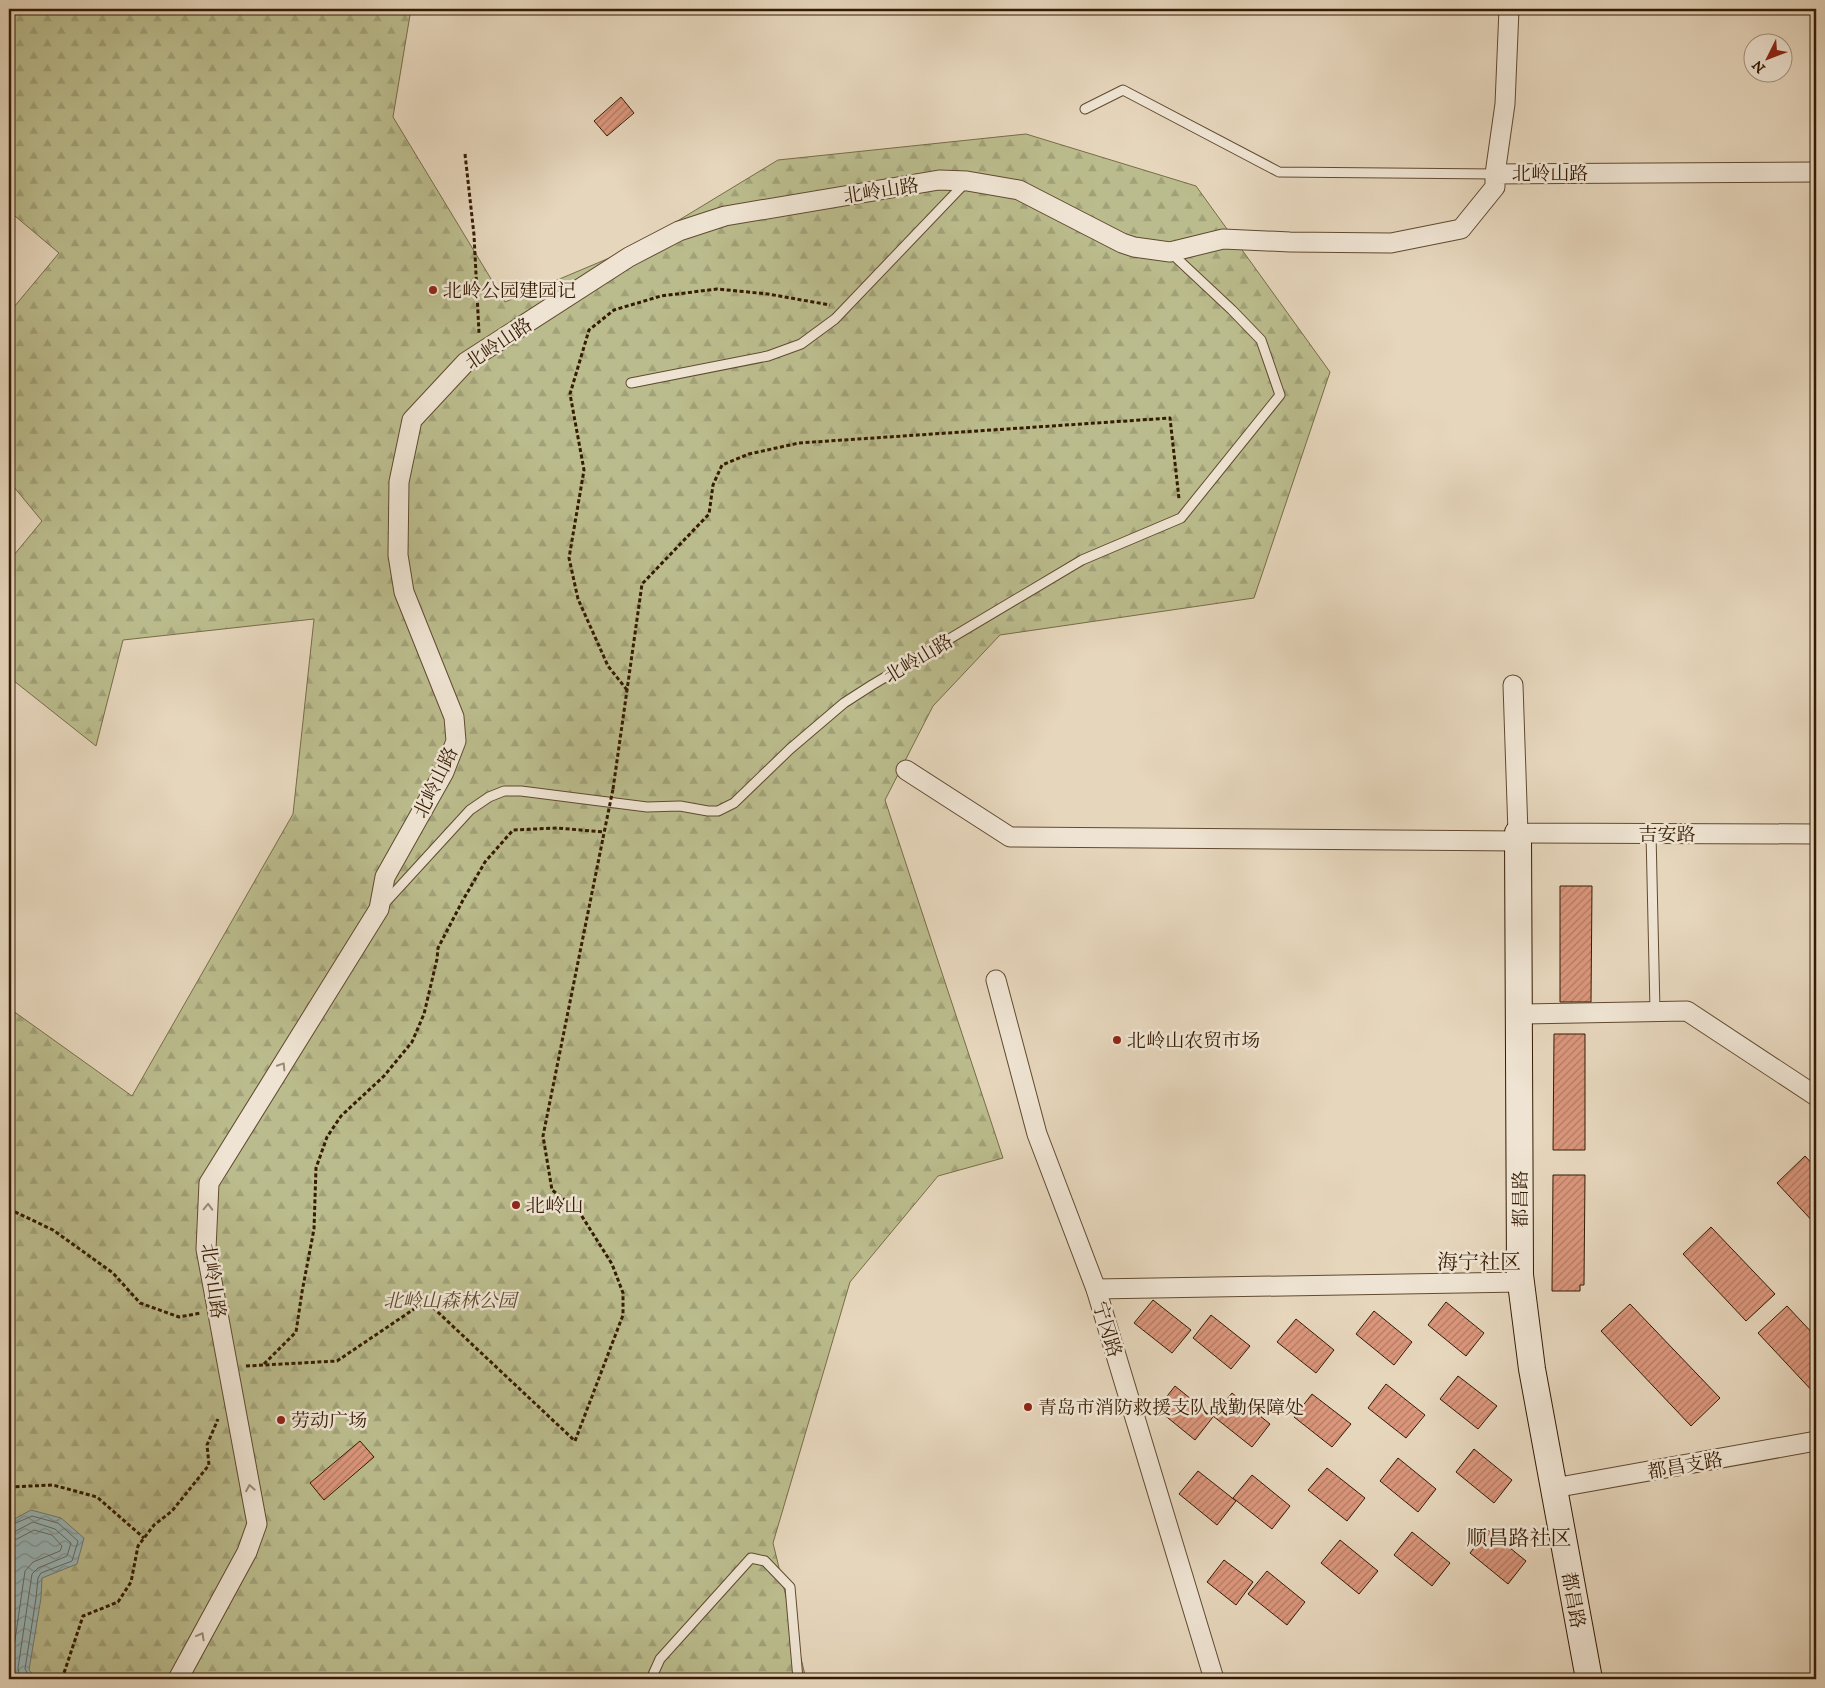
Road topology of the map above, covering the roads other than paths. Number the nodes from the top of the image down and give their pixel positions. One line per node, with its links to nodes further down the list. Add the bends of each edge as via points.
1 (1509, 9): 4 (street, via 1505,104)
2 (1084, 109): 4 (lane, via 1123,90 1279,172)
3 (1816, 172): 4 (street, 北岭山路)
4 (1495, 174): 6 (street, 北岭山路, via 1494,187 1462,229 1391,243 1223,239)
5 (967, 181): 6 (street, 北岭山路, via 1019,190 1122,243); 7 (lane, via 835,319 801,344 768,356); 13 (street, 北岭山路, via 939,180 725,216 680,231 629,258 466,362 412,420 399,482 398,555 404,592 454,717 456,741 444,772 385,877)
6 (1170, 252): 13 (lane, 北岭山路, via 1261,340 1280,395 1182,518 1082,560 872,685 844,703 790,749 734,803 718,811 680,806 647,807 504,791 470,810)
7 (631, 383)
8 (1513, 685): 12 (street)
9 (906, 770): 12 (street, 吉安路, via 1010,837)
10 (1651, 834): 11 (street, 吉安路); 12 (street, 吉安路); 15 (lane)
11 (1816, 834)
12 (1518, 837): 16 (street, 都昌路)
13 (379, 909): 22 (street, 北岭山路, one-way to 13, via 247,1552 257,1524 206,1249 209,1184)
14 (996, 980): 19 (street, 宁冈路, via 1037,1134)
15 (1655, 1011): 16 (street); 17 (street, via 1687,1011)
16 (1519, 1014): 18 (street, 都昌路)
17 (1816, 1096)
18 (1521, 1282): 19 (street); 21 (street, 都昌路, via 1532,1369)
19 (1096, 1289): 25 (street, 宁冈路)
20 (1816, 1441): 21 (street, 都昌支路)
21 (1554, 1488): 26 (street, 都昌路)
22 (178, 1679)
23 (651, 1679): 24 (lane, via 660,1659 751,1558 765,1561 790,1587)
24 (798, 1679)
25 (1214, 1679)
26 (1589, 1679)

